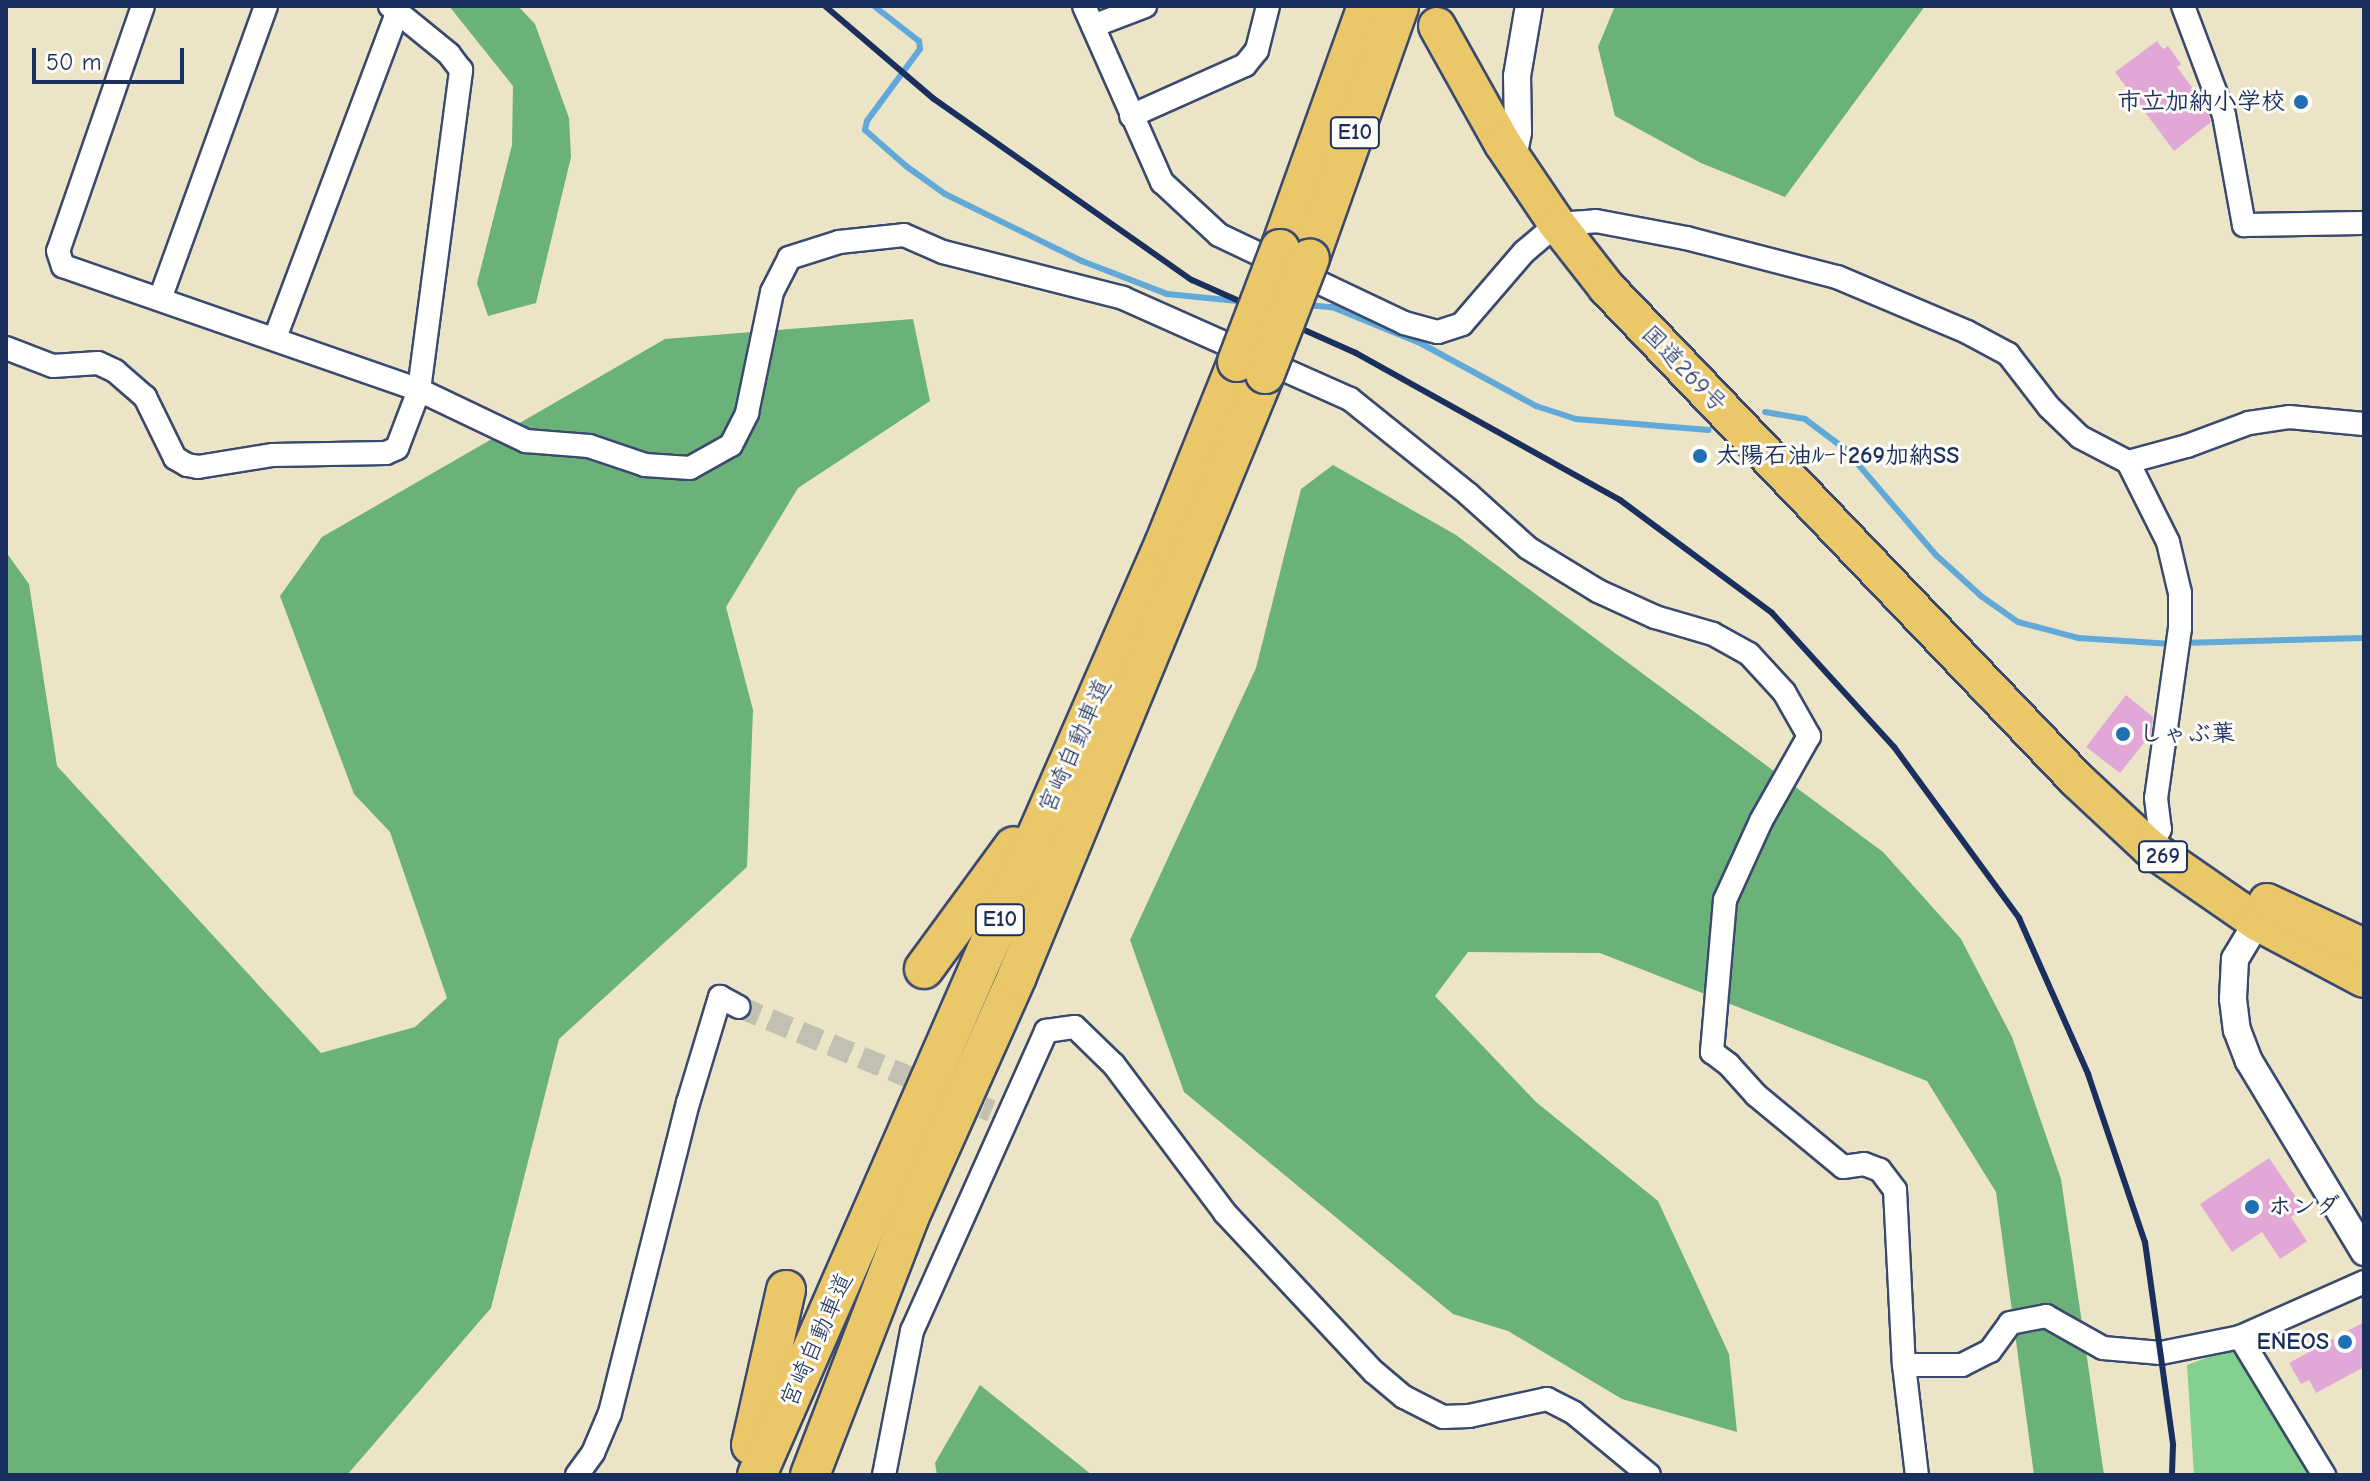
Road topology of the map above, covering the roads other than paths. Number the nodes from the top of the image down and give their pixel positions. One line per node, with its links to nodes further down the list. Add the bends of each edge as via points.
1 (143, 6): 17 (street, via 58,251 63,266)
2 (266, 6): 17 (street)
3 (1145, 6): 10 (street)
4 (1268, 6): 12 (street, via 1257,50 1245,65)
5 (1367, 6): 16 (highway, 宮崎自動車道 / E10)
6 (1399, 6): 16 (highway, 宮崎自動車道 / E10)
7 (1529, 6): 13 (street, via 1517,76)
8 (2183, 6): 14 (street, via 2224,115 2244,225)
9 (394, 10): 18 (street); 21 (street, via 461,70)
10 (1089, 16): 12 (street)
11 (1437, 26): 13 (highway, 国道269号 / 269)
12 (1131, 116): 15 (street, via 1162,182 1219,235 1404,323 1438,332 1462,324 1524,252)
13 (1513, 158): 15 (highway, 国道269号 / 269)
14 (2364, 223)
15 (1557, 224): 23 (street, via 1596,221 1686,238 1837,277 2008,354 2080,437); 25 (highway, 国道269号 / 269, via 1607,288 2077,780)
16 (1295, 254): 20 (highway, 宮崎自動車道 / E10, bridge)
17 (160, 299): 18 (street)
18 (275, 338): 21 (street)
19 (6, 348): 21 (street, via 53,366 98,363 115,371 145,397 175,458 198,467 273,455 386,453 397,448)
20 (1251, 368): 24 (highway, 宮崎自動車道 / E10, via 1164,544); 39 (highway, 宮崎自動車道 / E10, via 1023,962 909,1218)
21 (419, 390): 35 (street, via 526,441 589,446 645,465 690,468 731,445 747,413 772,292 789,258 839,242 904,235 943,252 1123,298 1350,399 1528,548 1598,591 1655,617 1713,634 1749,654 1784,692 1809,736 1725,900 1712,1052 1843,1167 1864,1164 1880,1170 1895,1190)
22 (2364, 424): 23 (street, via 2289,417 2249,423)
23 (2128, 462): 25 (street, via 2168,542 2180,593 2179,643)
24 (1055, 790): 28 (highway); 38 (highway, 宮崎自動車道 / E10)
25 (2155, 838): 26 (highway, 国道269号 / 269)
26 (2263, 912): 27 (highway, 269); 29 (highway, 269); 31 (street, via 2235,959 2237,1030 2249,1061)
27 (2364, 947)
28 (924, 969)
29 (2364, 979)
30 (739, 1007): 36 (street, via 720,997 610,1413)
31 (2364, 1252)
32 (2364, 1282): 34 (street)
33 (786, 1290): 37 (highway)
34 (2240, 1337): 35 (street, via 2161,1353 2103,1348 2046,1316 2010,1323 1990,1351 1962,1365); 43 (street)
35 (1904, 1365): 42 (street)
36 (577, 1475)
37 (745, 1475)
38 (757, 1475)
39 (810, 1475)
40 (884, 1475): 41 (street, via 912,1331 1000,1115 1046,1031 1075,1027 1114,1065 1225,1213 1374,1372 1404,1397 1443,1417 1547,1399 1574,1413)
41 (1649, 1475)
42 (1917, 1475)
43 (2324, 1475)

